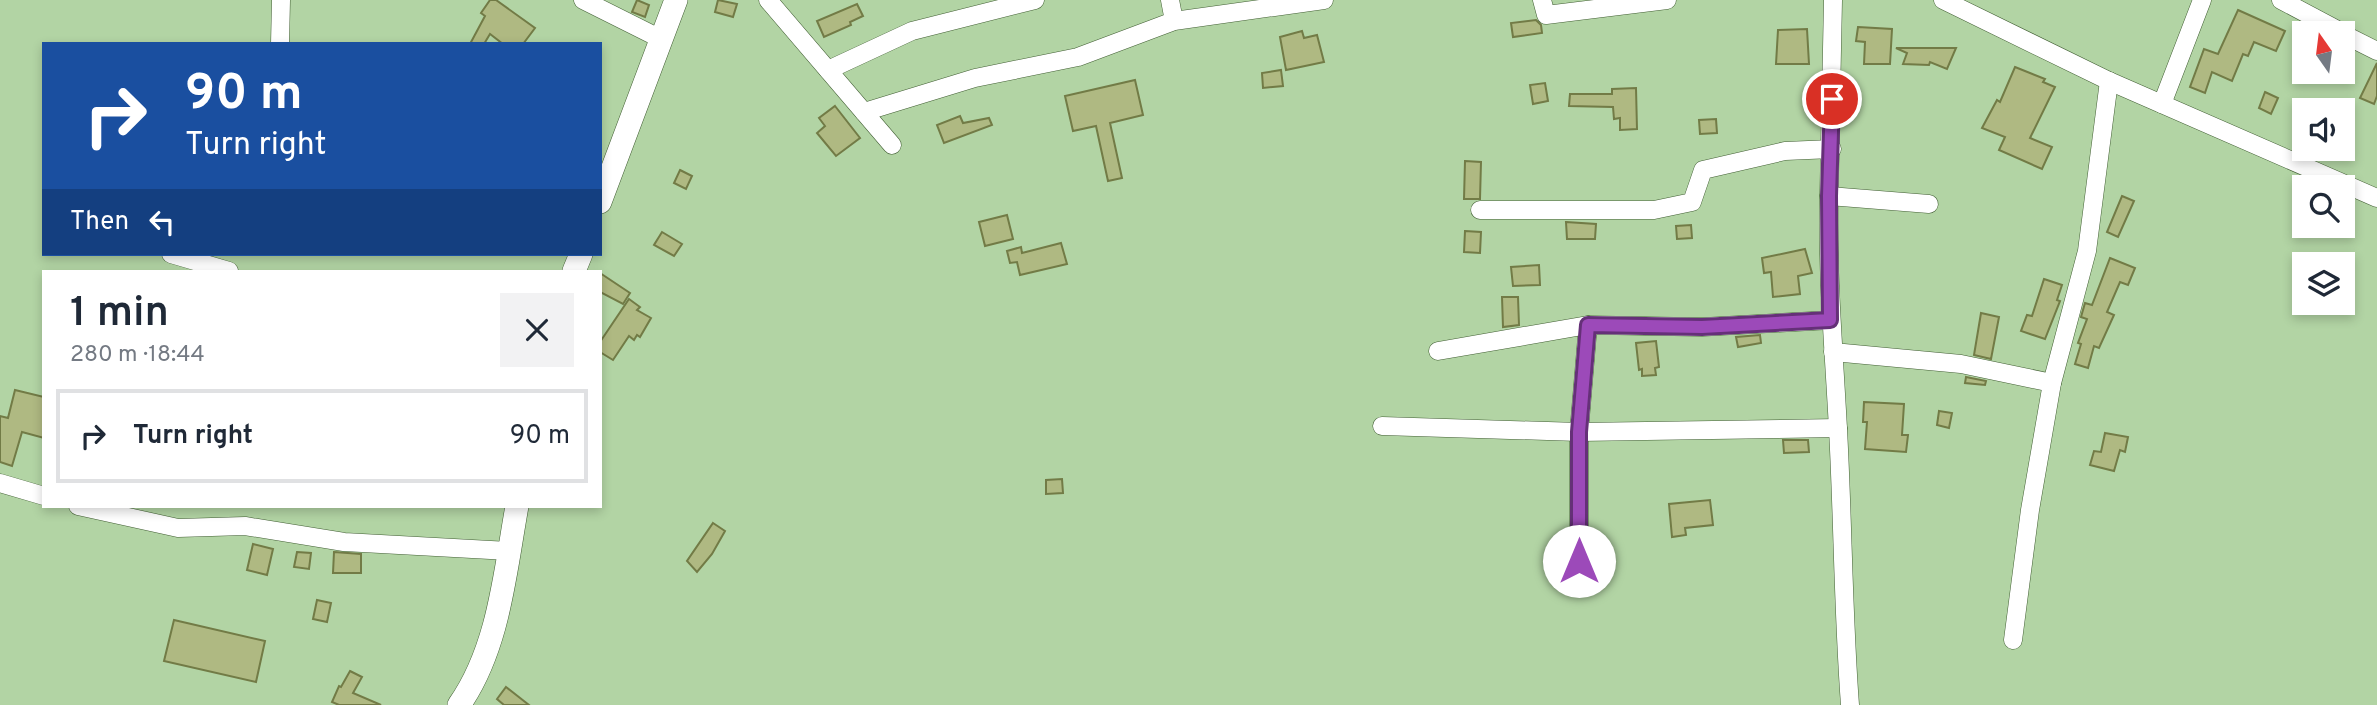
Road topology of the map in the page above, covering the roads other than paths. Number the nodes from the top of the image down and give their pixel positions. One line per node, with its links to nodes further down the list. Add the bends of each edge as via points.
1 (281, 0): 18 (street)
2 (583, 0): 16 (street)
3 (676, 0): 16 (street)
4 (768, 0): 20 (street)
5 (1035, 0): 20 (street, via 912,31)
6 (1170, 0): 14 (street)
7 (1324, 0): 14 (street)
8 (1542, 0): 9 (street, via 1546,15)
9 (1667, 0)
10 (1833, 0): 25 (street)
11 (1943, 0): 21 (street)
12 (2202, 0): 22 (street)
13 (2281, 0): 15 (street)
14 (1174, 21): 23 (street, via 1078,57 975,78)
15 (2320, 21)
16 (661, 39): 27 (street)
17 (2356, 40): 19 (street)
18 (281, 42)
19 (2377, 51)
20 (828, 70): 23 (street)
21 (2109, 81): 22 (street); 37 (street, via 2087,251)
22 (2162, 104): 28 (street)
23 (864, 112): 24 (street)
24 (892, 145)
25 (1832, 149): 26 (street); 30 (street, via 1785,150 1703,170 1692,202 1654,210)
26 (1829, 196): 29 (street); 33 (street)
27 (602, 197)
28 (2377, 198)
29 (1929, 204)
30 (1480, 210)
31 (178, 256): 32 (street)
32 (226, 270)
33 (1830, 320): 34 (street, via 1702,327); 36 (street)
34 (1588, 325): 35 (street); 40 (street)
35 (1438, 351)
36 (1833, 352): 37 (street, via 1961,364); 39 (street)
37 (2052, 383): 47 (street)
38 (1382, 426): 40 (street)
39 (1838, 428): 40 (street); 49 (street)
40 (1579, 432): 46 (street)
41 (0, 482): 42 (street)
42 (42, 495)
43 (88, 508): 45 (street, via 178,528 245,526 344,542)
44 (517, 508): 45 (street)
45 (509, 551): 48 (street, via 494,626 473,686)
46 (1579, 561)
47 (2014, 640)
48 (460, 705)
49 (1850, 705)

